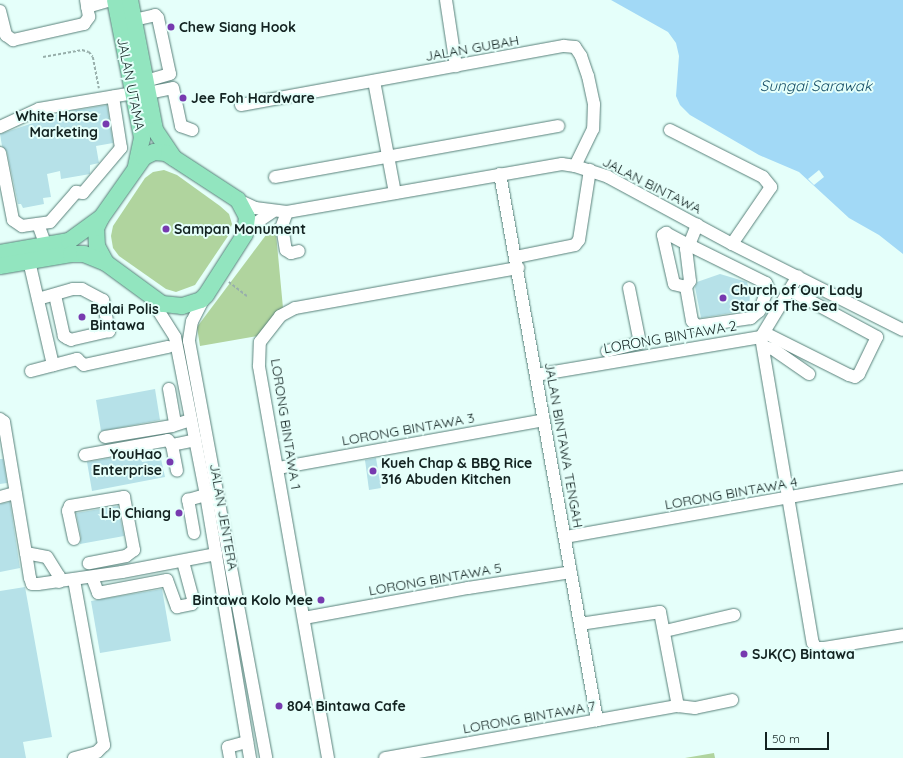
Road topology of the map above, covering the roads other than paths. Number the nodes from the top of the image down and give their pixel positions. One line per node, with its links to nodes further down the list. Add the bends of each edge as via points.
1 (113, 0): 4 (street); 9 (main road, JALAN UTAMA)
2 (130, 0): 6 (main road, JALAN UTAMA)
3 (446, 0): 7 (street)
4 (86, 3): 5 (street, via 89,17 84,24 13,40 6,35)
5 (0, 11)
6 (134, 20): 9 (main road, JALAN UTAMA); 9 (street, via 155,15 158,18 170,74)
7 (456, 66): 8 (street, JALAN GUBAH); 19 (street, JALAN GUBAH, via 564,46 575,47 588,76 594,104 593,129)
8 (374, 81): 11 (street, JALAN GUBAH); 17 (street)
9 (143, 89): 10 (street); 14 (street, via 172,88 181,126); 18 (main road, JALAN UTAMA, via 155,130); 20 (main road, JALAN UTAMA, via 142,138)
10 (113, 96): 13 (street, via 39,109); 29 (street, via 121,148 83,193 76,192 50,222)
11 (241, 105)
12 (558, 126): 17 (street)
13 (0, 127)
14 (192, 130)
15 (670, 130): 32 (street, via 763,177 771,188)
16 (0, 153): 29 (street, via 13,220 22,226)
17 (389, 156): 23 (street); 24 (street)
18 (176, 160): 20 (main road, via 166,153 154,152 144,157); 25 (main road)
19 (575, 166): 21 (street, JALAN BINTAWA); 22 (street, JALAN BINTAWA, via 562,164)
20 (136, 168): 28 (main road)
21 (590, 170): 30 (street, JALAN BINTAWA); 38 (street, LORONG BINTAWA 1, via 579,240 576,245)
22 (500, 174): 24 (street, JALAN BINTAWA); 38 (street, JALAN BINTAWA TENGAH)
23 (275, 177)
24 (395, 192): 27 (street, JALAN BINTAWA)
25 (238, 200): 26 (street, JALAN BINTAWA); 31 (main road, via 247,217)
26 (272, 212): 27 (street, JALAN BINTAWA); 31 (street)
27 (287, 212): 35 (street, via 282,226 286,250 291,253)
28 (101, 218): 34 (main road, via 69,241); 39 (main road, via 96,236 101,256)
29 (38, 224): 34 (street)
30 (697, 225): 32 (street, JALAN BINTAWA); 33 (street)
31 (245, 234): 47 (main road)
32 (732, 244): 41 (street, JALAN BINTAWA)
33 (689, 245): 42 (street, via 686,249 690,281); 42 (street, via 666,233 663,234 674,284); 42 (street, via 766,283 768,288 759,311 751,318 697,326 692,321)
34 (46, 246): 36 (main road)
35 (299, 251)
36 (0, 253)
37 (29, 261): 39 (main road, via 84,254); 40 (main road); 48 (street)
38 (517, 262): 58 (street, JALAN BINTAWA TENGAH); 68 (street, LORONG BINTAWA 1, via 318,302 295,308 280,316 260,342 259,366)
39 (106, 263): 44 (main road)
40 (0, 266)
41 (798, 276): 45 (street); 49 (street, JALAN BINTAWA)
42 (686, 287)
43 (629, 288): 54 (street, via 640,343)
44 (143, 290): 47 (main road, via 162,304 173,306 193,303); 61 (street, JALAN JENTERA, via 175,338)
45 (790, 290): 51 (street); 52 (street)
46 (55, 295): 46 (street, via 78,288 100,298 103,300 109,331 67,338 64,336); 48 (street)
47 (206, 295): 100 (street, JALAN JENTERA, via 192,322 189,341)
48 (38, 299): 55 (street)
49 (885, 321): 50 (street, JALAN BINTAWA); 51 (street)
50 (903, 330)
51 (877, 336): 52 (street, via 855,377)
52 (763, 339): 54 (street, LORONG BINTAWA 2); 57 (street); 74 (street)
53 (168, 347): 55 (street, via 84,365 77,359)
54 (607, 351): 58 (street, LORONG BINTAWA 2)
55 (54, 365): 56 (street)
56 (31, 371)
57 (809, 374)
58 (536, 375): 62 (street, JALAN BINTAWA TENGAH)
59 (169, 389): 63 (street)
60 (0, 419): 71 (street, via 4,422)
61 (191, 420): 63 (street); 65 (street, JALAN JENTERA)
62 (544, 420): 68 (street, LORONG BINTAWA 3); 76 (street, JALAN BINTAWA TENGAH)
63 (175, 423): 64 (street, via 172,426)
64 (105, 437)
65 (195, 440): 66 (street); 72 (street, JALAN JENTERA)
66 (172, 445): 67 (street, via 168,440 164,440); 69 (street)
67 (85, 455)
68 (278, 468): 89 (street, LORONG BINTAWA 1)
69 (177, 471)
70 (903, 477): 74 (street, LORONG BINTAWA 4)
71 (15, 493): 73 (street); 79 (street)
72 (206, 495): 75 (street, via 188,500); 80 (street, JALAN JENTERA)
73 (0, 497)
74 (790, 497): 76 (street, LORONG BINTAWA 4); 92 (street, via 816,648)
75 (194, 532)
76 (565, 537): 84 (street, JALAN BINTAWA TENGAH)
77 (74, 539): 78 (street, via 68,511 70,506 124,496 134,547 132,553)
78 (125, 551): 82 (street); 83 (street)
79 (26, 553): 87 (street, via 47,558 59,576); 87 (street, via 32,584)
80 (216, 554): 81 (street); 96 (street, JALAN JENTERA)
81 (183, 561): 83 (street); 85 (street, via 193,599 192,604 177,607 167,580 98,593)
82 (89, 563)
83 (129, 571): 85 (street)
84 (571, 572): 89 (street, LORONG BINTAWA 5); 90 (street, JALAN BINTAWA TENGAH)
85 (92, 577): 86 (street)
86 (74, 580): 87 (street); 97 (street, via 104,745 97,752)
87 (59, 582)
88 (734, 615): 91 (street)
89 (304, 618): 101 (street, LORONG BINTAWA 1)
90 (580, 624): 91 (street, via 660,612); 95 (street, JALAN BINTAWA TENGAH)
91 (665, 631): 94 (street)
92 (903, 635)
93 (732, 700): 94 (street, LORONG BINTAWA 7, via 695,708)
94 (678, 706): 95 (street, LORONG BINTAWA 7)
95 (597, 720): 102 (street, LORONG BINTAWA 7)
96 (248, 742): 98 (street, via 228,747); 99 (street, JALAN JENTERA)
97 (74, 758)
98 (230, 758)
99 (250, 758)
100 (266, 758)
101 (328, 758)
102 (385, 758)

